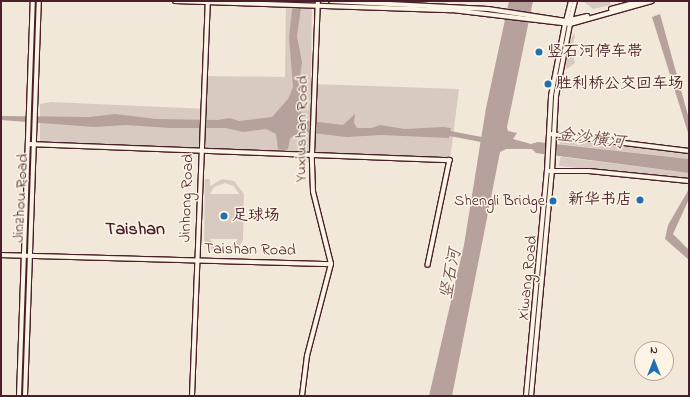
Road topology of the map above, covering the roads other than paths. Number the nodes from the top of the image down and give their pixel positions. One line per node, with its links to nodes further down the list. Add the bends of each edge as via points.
1 (33, 1): 19 (main road, Jinzhou Road)
2 (39, 1): 20 (main road, Jinzhou Road)
3 (175, 1): 11 (main road)
4 (318, 1): 12 (street, Yuxiushan Road)
5 (331, 1): 14 (main road)
6 (571, 1): 16 (main road)
7 (575, 1): 16 (main road)
8 (627, 1): 13 (street)
9 (640, 1): 13 (main road)
10 (652, 1): 15 (main road)
11 (208, 2): 12 (main road); 21 (street, Jinhong Road)
12 (317, 6): 14 (main road); 23 (street, Yuxiushan Road)
13 (622, 6): 15 (street); 16 (main road)
14 (488, 11): 16 (main road)
15 (611, 12): 16 (main road)
16 (568, 23): 17 (main road, via 553,81); 18 (main road, via 558,82)
17 (548, 134): 18 (street); 24 (main road)
18 (554, 134): 22 (street); 24 (main road, Xiwang Road, via 553,164)
19 (28, 144): 20 (street); 27 (main road, Jinzhou Road)
20 (35, 144): 21 (street); 28 (main road, Jinzhou Road)
21 (201, 150): 23 (street); 29 (street, Jinhong Road)
22 (689, 151)
23 (312, 154): 30 (street, Yuxiushan Road, via 313,192); 31 (street, via 450,160)
24 (549, 169): 25 (street); 36 (main road, Xiwang Road); 37 (main road, Xiwang Road)
25 (689, 181)
26 (1, 255): 27 (street, Taishan Road)
27 (25, 256): 28 (street, Taishan Road); 32 (main road, Jinzhou Road)
28 (30, 256): 29 (street, Taishan Road); 33 (main road, Jinzhou Road)
29 (197, 261): 30 (street, Taishan Road); 34 (street, Jinhong Road)
30 (331, 264): 35 (street, Yuxiushan Road, via 307,356)
31 (428, 265)
32 (19, 396)
33 (25, 396)
34 (192, 396)
35 (302, 396)
36 (526, 396)
37 (530, 396)

